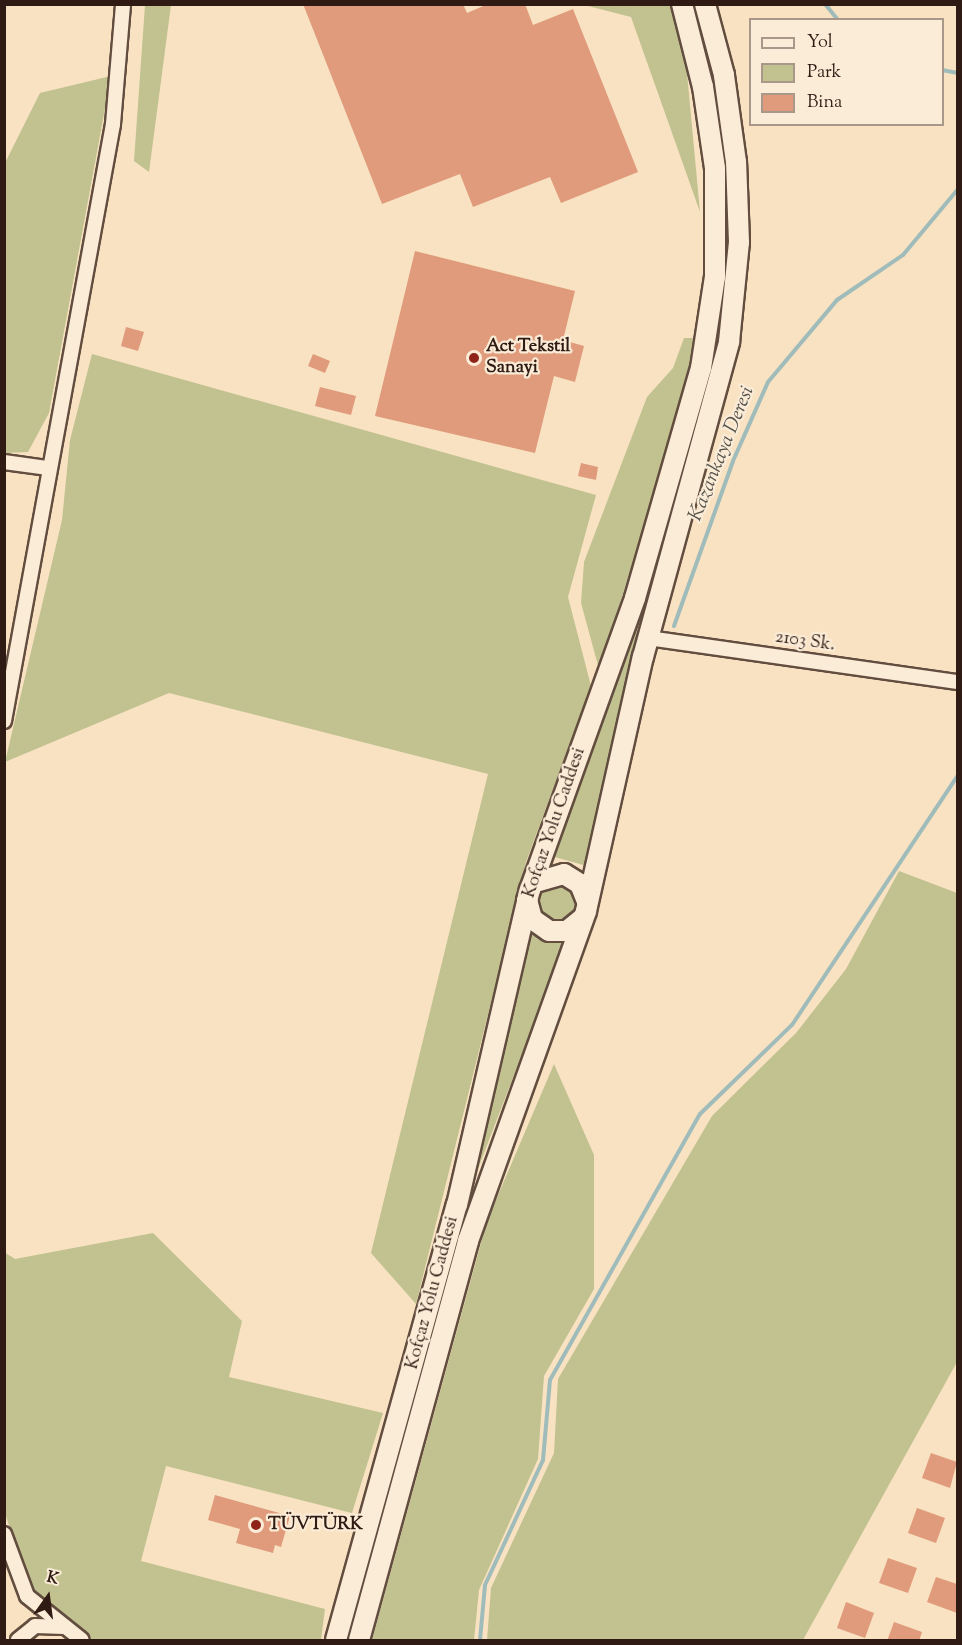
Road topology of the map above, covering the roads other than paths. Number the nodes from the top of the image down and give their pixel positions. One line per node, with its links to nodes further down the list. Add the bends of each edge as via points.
1 (123, 4): 5 (street, via 113,124)
2 (682, 4): 9 (main road, Kofçaz Yolu Caddesi, via 703,87 715,168 710,322 649,555)
3 (705, 4): 6 (main road, Kofçaz Yolu Caddesi, via 733,133 737,286 720,386)
4 (4, 462): 5 (street)
5 (47, 468): 8 (street, via 42,535)
6 (648, 638): 7 (street, 2103 Sk.); 11 (main road, Kofçaz Yolu Caddesi)
7 (957, 681)
8 (4, 721)
9 (536, 882): 10 (main road, Kofçaz Yolu Caddesi); 11 (main road, via 564,874 580,884)
10 (527, 900): 11 (main road, via 532,919 549,931 567,931); 16 (main road, Kofçaz Yolu Caddesi, via 457,1204)
11 (584, 910): 17 (main road, Kofçaz Yolu Caddesi, via 468,1241)
12 (4, 1534): 13 (street, via 27,1596)
13 (64, 1627): 14 (street, via 35,1626); 15 (street)
14 (18, 1641)
15 (82, 1641)
16 (336, 1641)
17 (359, 1641)

